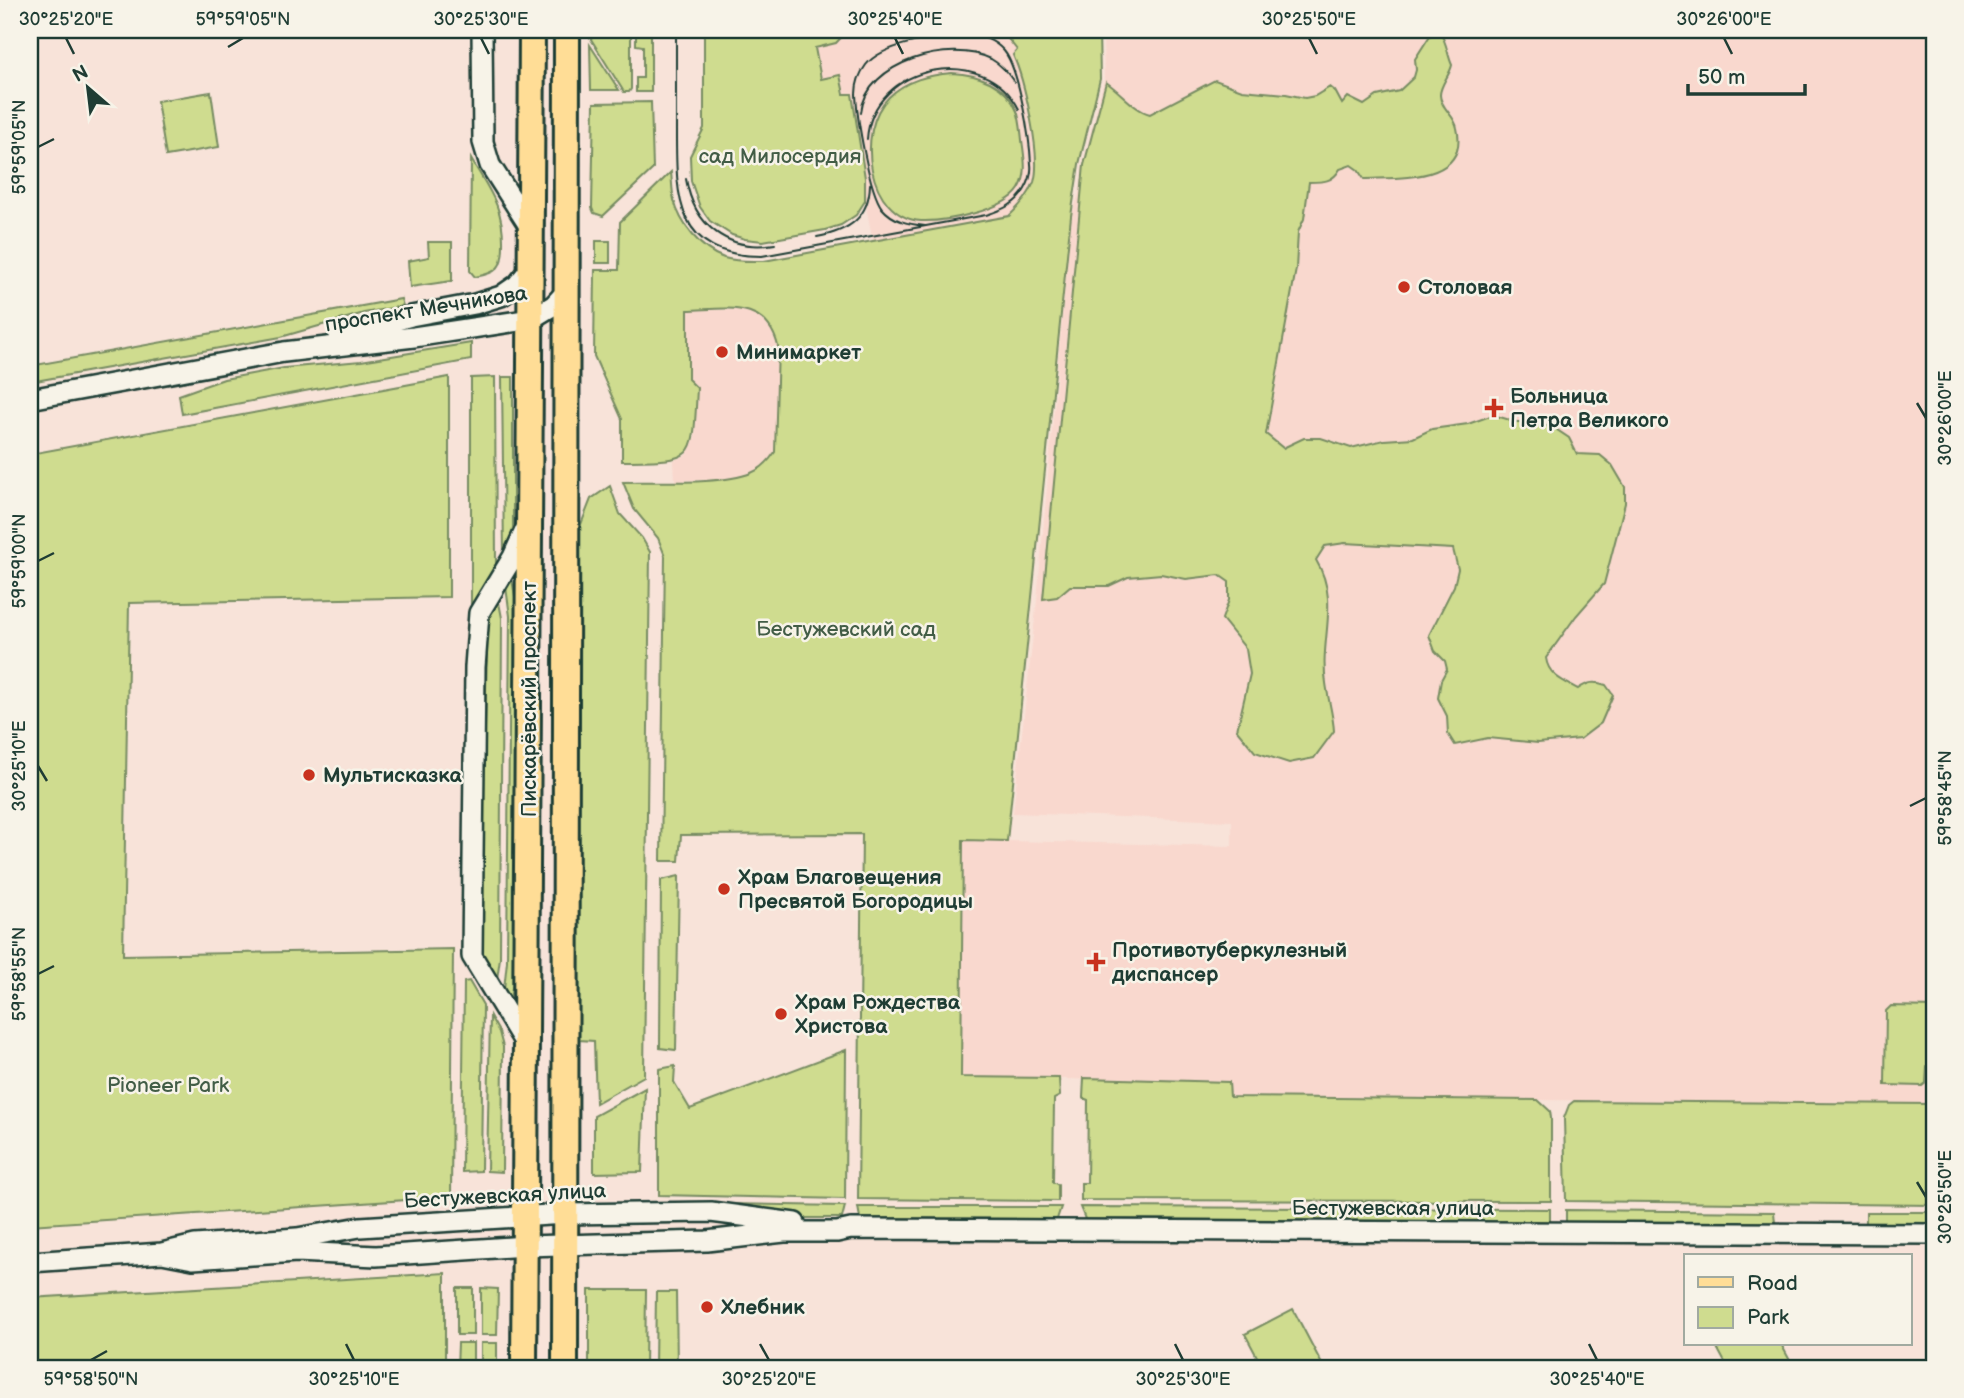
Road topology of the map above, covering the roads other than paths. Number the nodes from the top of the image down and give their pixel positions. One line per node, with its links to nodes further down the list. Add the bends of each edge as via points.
1 (482, 30): 4 (street, via 483,142 491,165)
2 (532, 30): 4 (main road, Пискарёвский проспект)
3 (567, 30): 6 (main road, Пискарёвский проспект)
4 (531, 229): 5 (main road, Пискарёвский проспект)
5 (531, 268): 7 (main road, Пискарёвский проспект); 8 (street, проспект Мечникова, via 501,296)
6 (566, 292): 7 (street, проспект Мечникова); 12 (main road, Пискарёвский проспект)
7 (531, 319): 8 (street, проспект Мечникова); 10 (main road, Пискарёвский проспект)
8 (284, 352): 9 (street, проспект Мечникова)
9 (30, 399)
10 (530, 518): 11 (main road, Пискарёвский проспект); 11 (street, via 479,613 472,957)
11 (526, 1046): 13 (main road, Пискарёвский проспект)
12 (565, 1214): 13 (street, Бестужевская улица); 14 (street, Бестужевская улица, via 711,1212); 16 (main road, Пискарёвский проспект)
13 (526, 1216): 17 (main road, Пискарёвский проспект); 18 (street, Бестужевская улица, via 360,1227 297,1238 195,1245)
14 (851, 1228): 15 (street, Бестужевская улица); 16 (street, Бестужевская улица, via 837,1233 784,1232 707,1241)
15 (1934, 1234)
16 (565, 1245): 17 (street, Бестужевская улица); 21 (main road, Пискарёвский проспект)
17 (525, 1246): 18 (street, Бестужевская улица, via 376,1256 297,1252 193,1259); 20 (main road, Пискарёвский проспект)
18 (162, 1253): 19 (street, Бестужевская улица)
19 (30, 1262)
20 (524, 1368)
21 (565, 1368)

